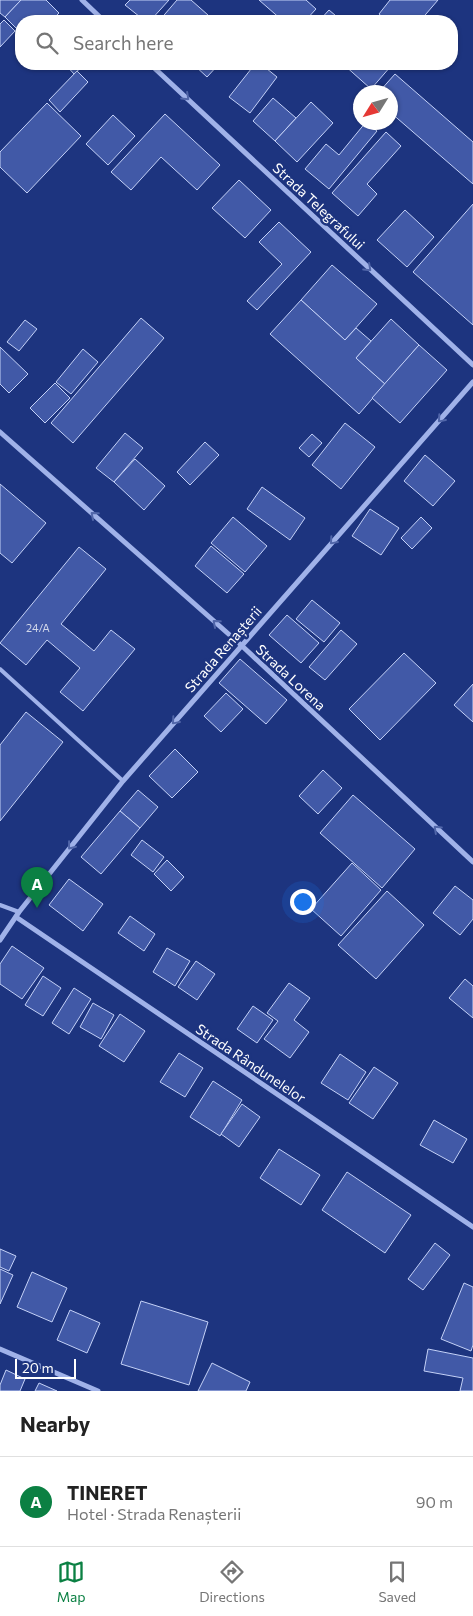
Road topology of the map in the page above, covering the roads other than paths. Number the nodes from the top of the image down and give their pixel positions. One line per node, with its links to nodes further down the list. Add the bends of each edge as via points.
1 (82, 0): 2 (street)
2 (98, 15)
3 (156, 70): 4 (street, Strada Telegrafului, one-way to 4)
4 (473, 366)
5 (473, 382): 7 (street, Strada Renașterii, one-way to 7)
6 (0, 432): 7 (street, Strada Lorena, one-way to 6)
7 (241, 645): 9 (street, Strada Renașterii, one-way to 9); 10 (street, Strada Lorena, one-way to 7)
8 (0, 669): 9 (lane)
9 (123, 781): 12 (street, Strada Renașterii, one-way to 12)
10 (473, 862)
11 (0, 905): 12 (lane)
12 (17, 914): 13 (street, Strada Renașterii); 14 (street, Strada Rândunelelor)
13 (0, 940)
14 (473, 1227)
15 (0, 1349): 16 (street)
16 (98, 1391)

